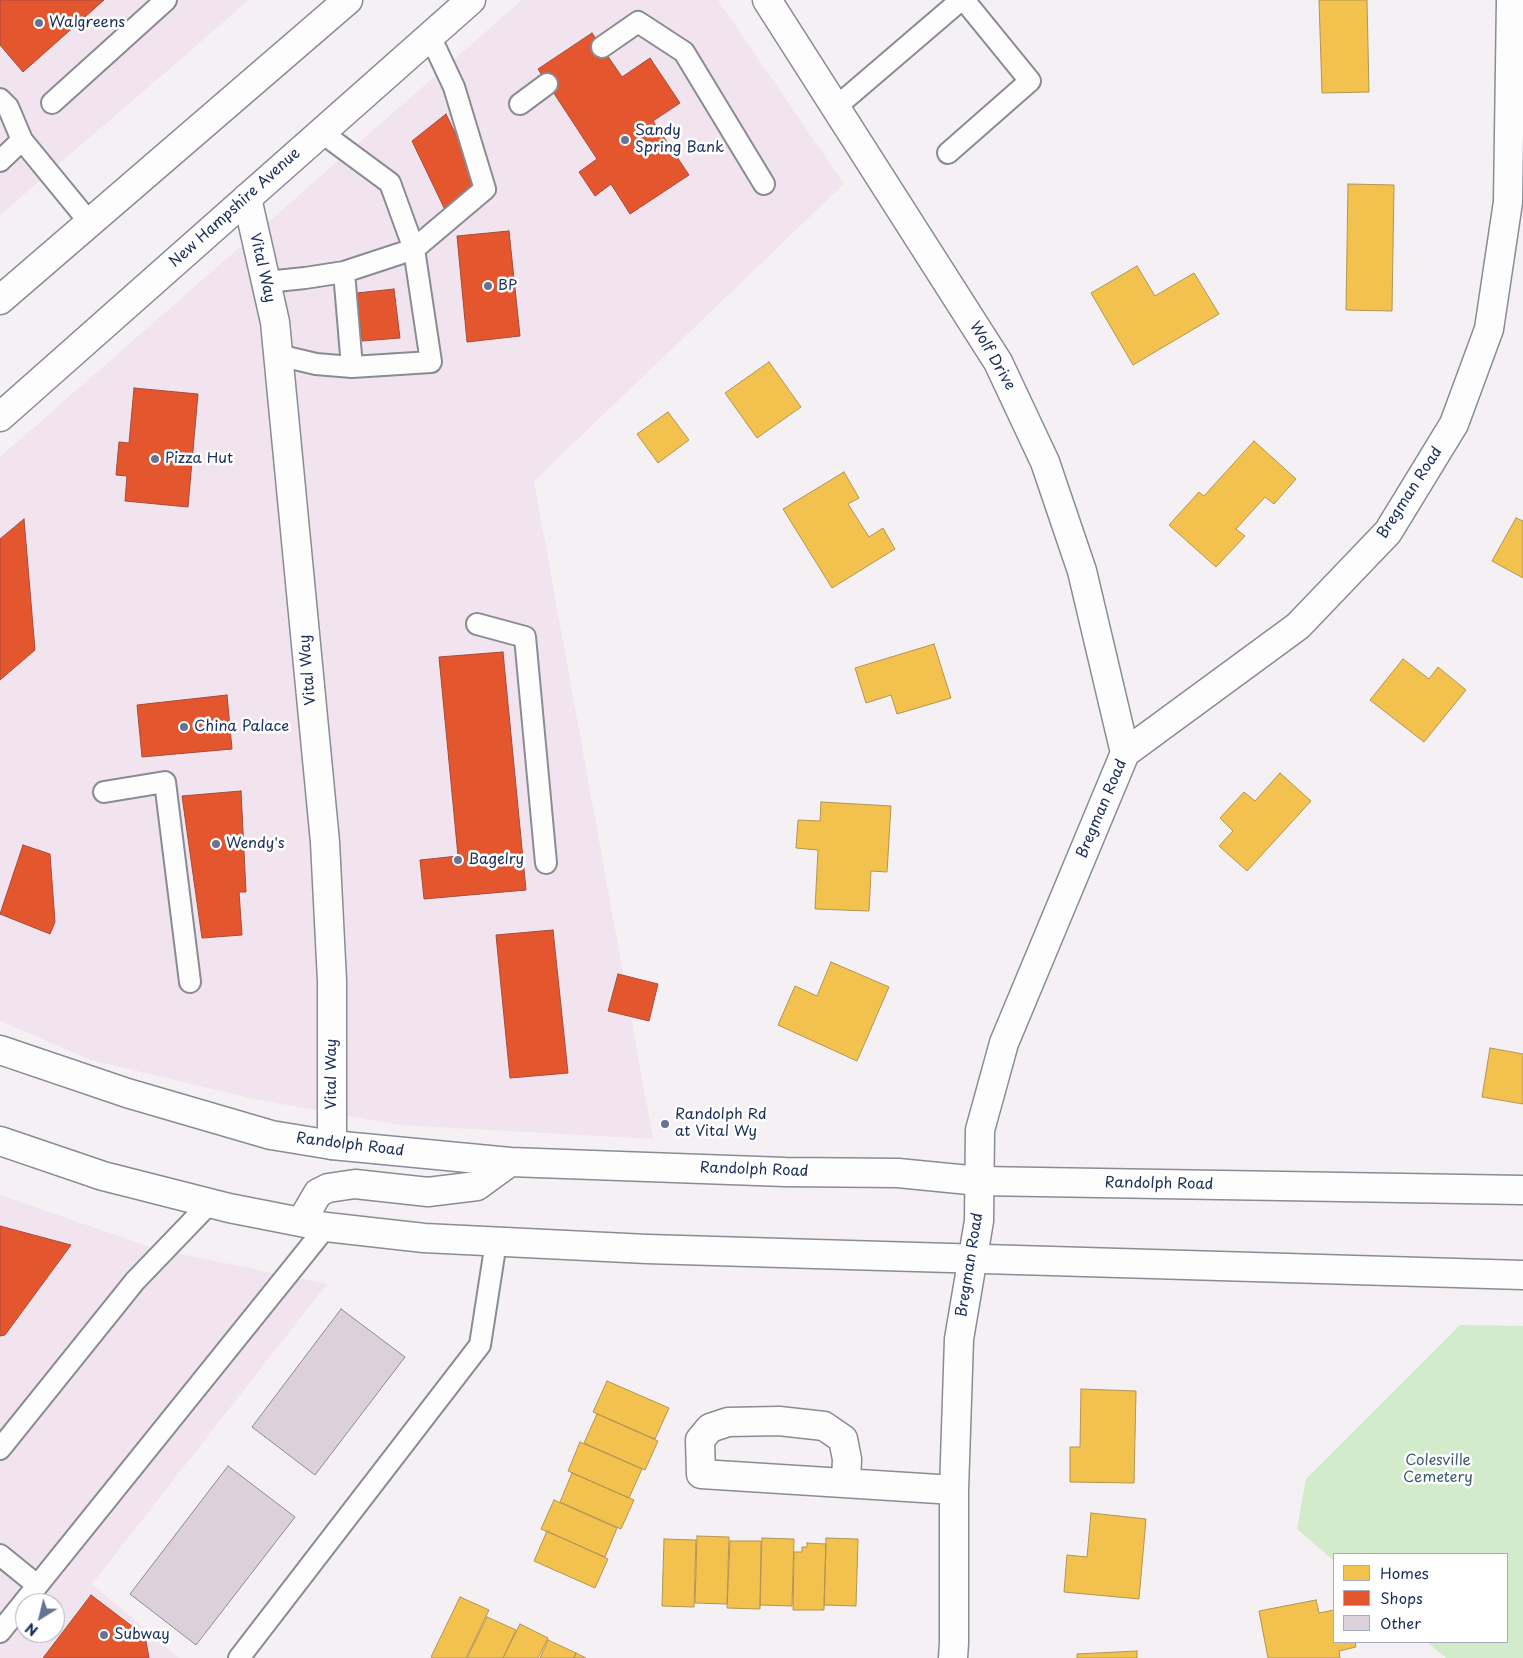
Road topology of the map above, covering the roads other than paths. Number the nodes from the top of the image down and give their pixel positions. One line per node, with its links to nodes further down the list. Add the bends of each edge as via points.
1 (166, 0): 12 (lane)
2 (348, 0): 7 (main road)
3 (471, 0): 8 (main road, New Hampshire Avenue)
4 (767, 0): 14 (main road, Wolf Drive)
5 (962, 0): 14 (lane); 17 (lane, via 1030,81)
6 (1511, 0): 30 (main road, Bregman Road, via 1508,202 1489,329 1454,424 1388,532 1298,626)
7 (324, 10): 21 (main road)
8 (430, 36): 15 (main road, New Hampshire Avenue); 22 (lane, via 454,87 485,189)
9 (602, 47): 19 (lane, via 638,22 684,52)
10 (547, 84): 13 (lane)
11 (0, 99): 16 (lane, via 8,107)
12 (52, 103)
13 (520, 104)
14 (836, 107): 30 (main road, Wolf Drive, via 998,362 1045,462 1082,571)
15 (321, 132): 20 (main road, New Hampshire Avenue); 22 (lane, via 390,183)
16 (22, 140): 18 (lane); 21 (lane)
17 (948, 153)
18 (0, 161)
19 (764, 184)
20 (246, 198): 24 (main road, Vital Way); 28 (main road, New Hampshire Avenue)
21 (90, 223): 25 (main road)
22 (414, 249): 23 (lane); 27 (lane, via 431,362)
23 (344, 272): 24 (lane); 27 (lane)
24 (266, 282): 26 (main road, Vital Way)
25 (0, 300)
26 (278, 354): 27 (lane, via 316,364); 36 (main road, Vital Way, via 324,842 332,981)
27 (352, 368)
28 (0, 417)
29 (477, 624): 32 (lane, via 525,637)
30 (1125, 753): 38 (main road, Bregman Road, via 1004,1043 980,1130)
31 (104, 792): 33 (lane, via 165,782)
32 (546, 863)
33 (190, 982)
34 (0, 1050): 36 (main road, Randolph Road, via 128,1093 262,1132)
35 (0, 1141): 40 (main road, via 103,1176)
36 (332, 1145): 37 (main road, Randolph Road)
37 (510, 1162): 38 (main road, Randolph Road, via 898,1173); 41 (main road, via 477,1186 428,1192 355,1184 328,1188 318,1193)
38 (980, 1181): 39 (main road, Randolph Road); 43 (main road, Bregman Road, via 979,1221)
39 (1523, 1190)
40 (209, 1204): 41 (main road); 45 (lane, via 135,1281)
41 (314, 1225): 42 (main road, via 424,1238); 49 (lane)
42 (496, 1242): 43 (main road); 51 (lane, via 480,1344)
43 (973, 1258): 44 (main road); 47 (main road, Bregman Road, via 959,1339)
44 (1523, 1275)
45 (0, 1450)
46 (846, 1483): 46 (main road, via 702,1474 700,1440 710,1428 728,1422 779,1421 824,1426 843,1440 847,1459); 47 (main road)
47 (954, 1490): 52 (main road, Bregman Road)
48 (0, 1556): 49 (lane)
49 (37, 1585): 50 (lane)
50 (0, 1632)
51 (239, 1658)
52 (953, 1658)

